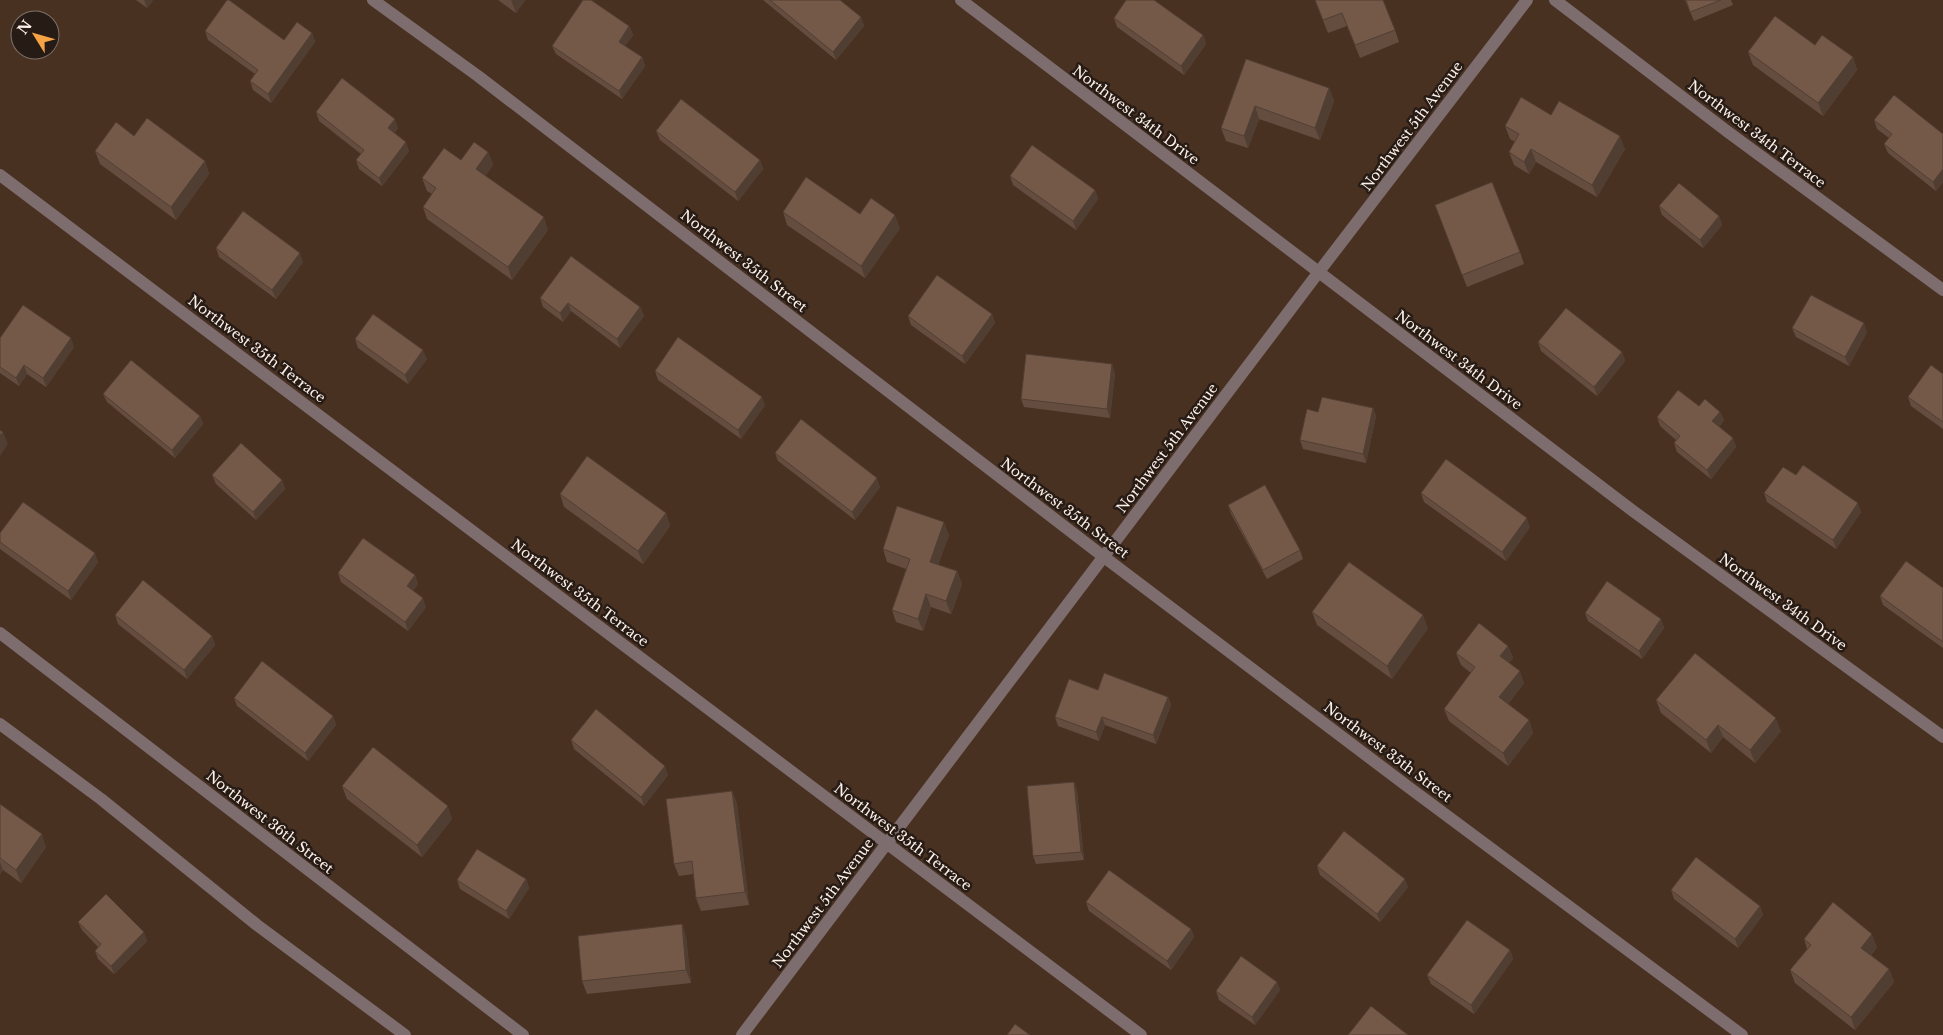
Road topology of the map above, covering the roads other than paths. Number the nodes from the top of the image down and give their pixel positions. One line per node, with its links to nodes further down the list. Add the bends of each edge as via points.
1 (373, 0): 8 (street, Northwest 35th Street, via 486,82)
2 (961, 0): 6 (street, Northwest 34th Drive)
3 (1527, 0): 6 (street, Northwest 5th Avenue)
4 (1555, 0): 7 (street, Northwest 34th Terrace)
5 (0, 175): 12 (street, Northwest 35th Terrace)
6 (1318, 273): 8 (street, Northwest 5th Avenue); 11 (street, Northwest 34th Drive, via 1633,511)
7 (1943, 290)
8 (1104, 557): 12 (street, Northwest 5th Avenue); 17 (street, Northwest 35th Street)
9 (0, 634): 14 (street, Northwest 36th Street)
10 (0, 724): 13 (street)
11 (1943, 737)
12 (887, 843): 15 (street, Northwest 5th Avenue); 16 (street, Northwest 35th Terrace)
13 (405, 1035)
14 (523, 1035)
15 (742, 1035)
16 (1142, 1035)
17 (1742, 1035)

